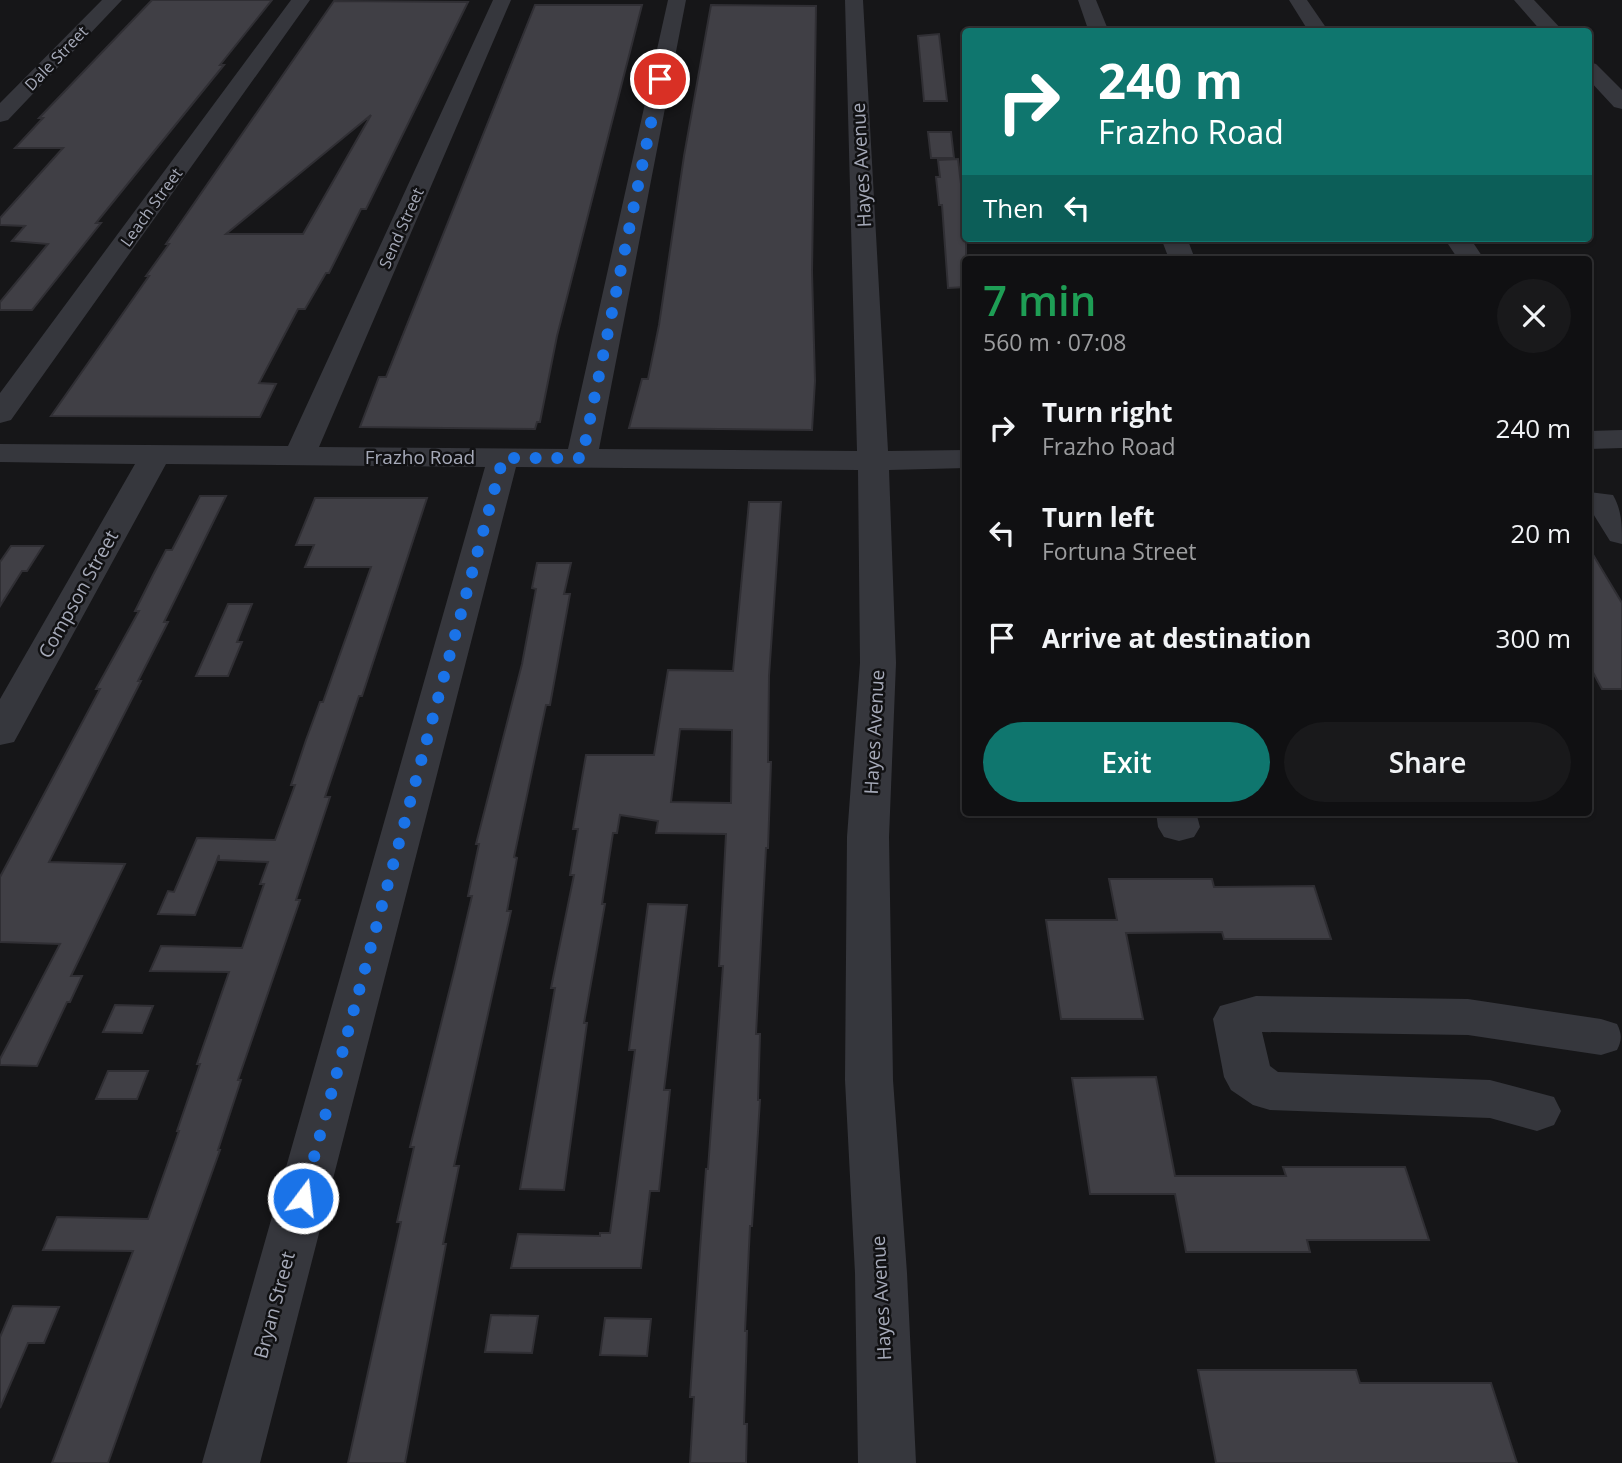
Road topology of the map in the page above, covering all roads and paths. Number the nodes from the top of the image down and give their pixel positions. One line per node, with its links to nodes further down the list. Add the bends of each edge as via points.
1 (113, 0): 14 (street, Dale Street)
2 (301, 0): 15 (street, Leach Street)
3 (502, 0): 18 (street, Send Street)
4 (677, 0): 20 (street)
5 (853, 0): 22 (street, Hayes Avenue)
6 (1087, 0): 9 (street)
7 (1297, 0): 10 (street)
8 (1523, 0): 11 (street)
9 (1098, 28)
10 (1316, 28)
11 (1549, 28)
12 (1592, 71): 13 (street)
13 (1622, 102)
14 (0, 115)
15 (0, 414)
16 (0, 453): 17 (street, Frazho Road)
17 (156, 454): 18 (street, Frazho Road); 25 (street, Compson Street)
18 (299, 456): 19 (street, Frazho Road)
19 (503, 458): 20 (street, Frazho Road); 28 (street, Bryan Street)
20 (582, 458): 22 (street, Frazho Road)
21 (962, 459): 22 (street, Frazho Road)
22 (874, 461): 29 (street, Hayes Avenue, via 878,663 868,837 869,1080)
23 (1592, 502): 24 (street, via 1602,502)
24 (1622, 534)
25 (0, 733)
26 (1601, 1037): 27 (street, via 1468,1017 1256,1014 1236,1019 1248,1077 1270,1091 1490,1099)
27 (1536, 1111)
28 (231, 1463)
29 (887, 1463)

